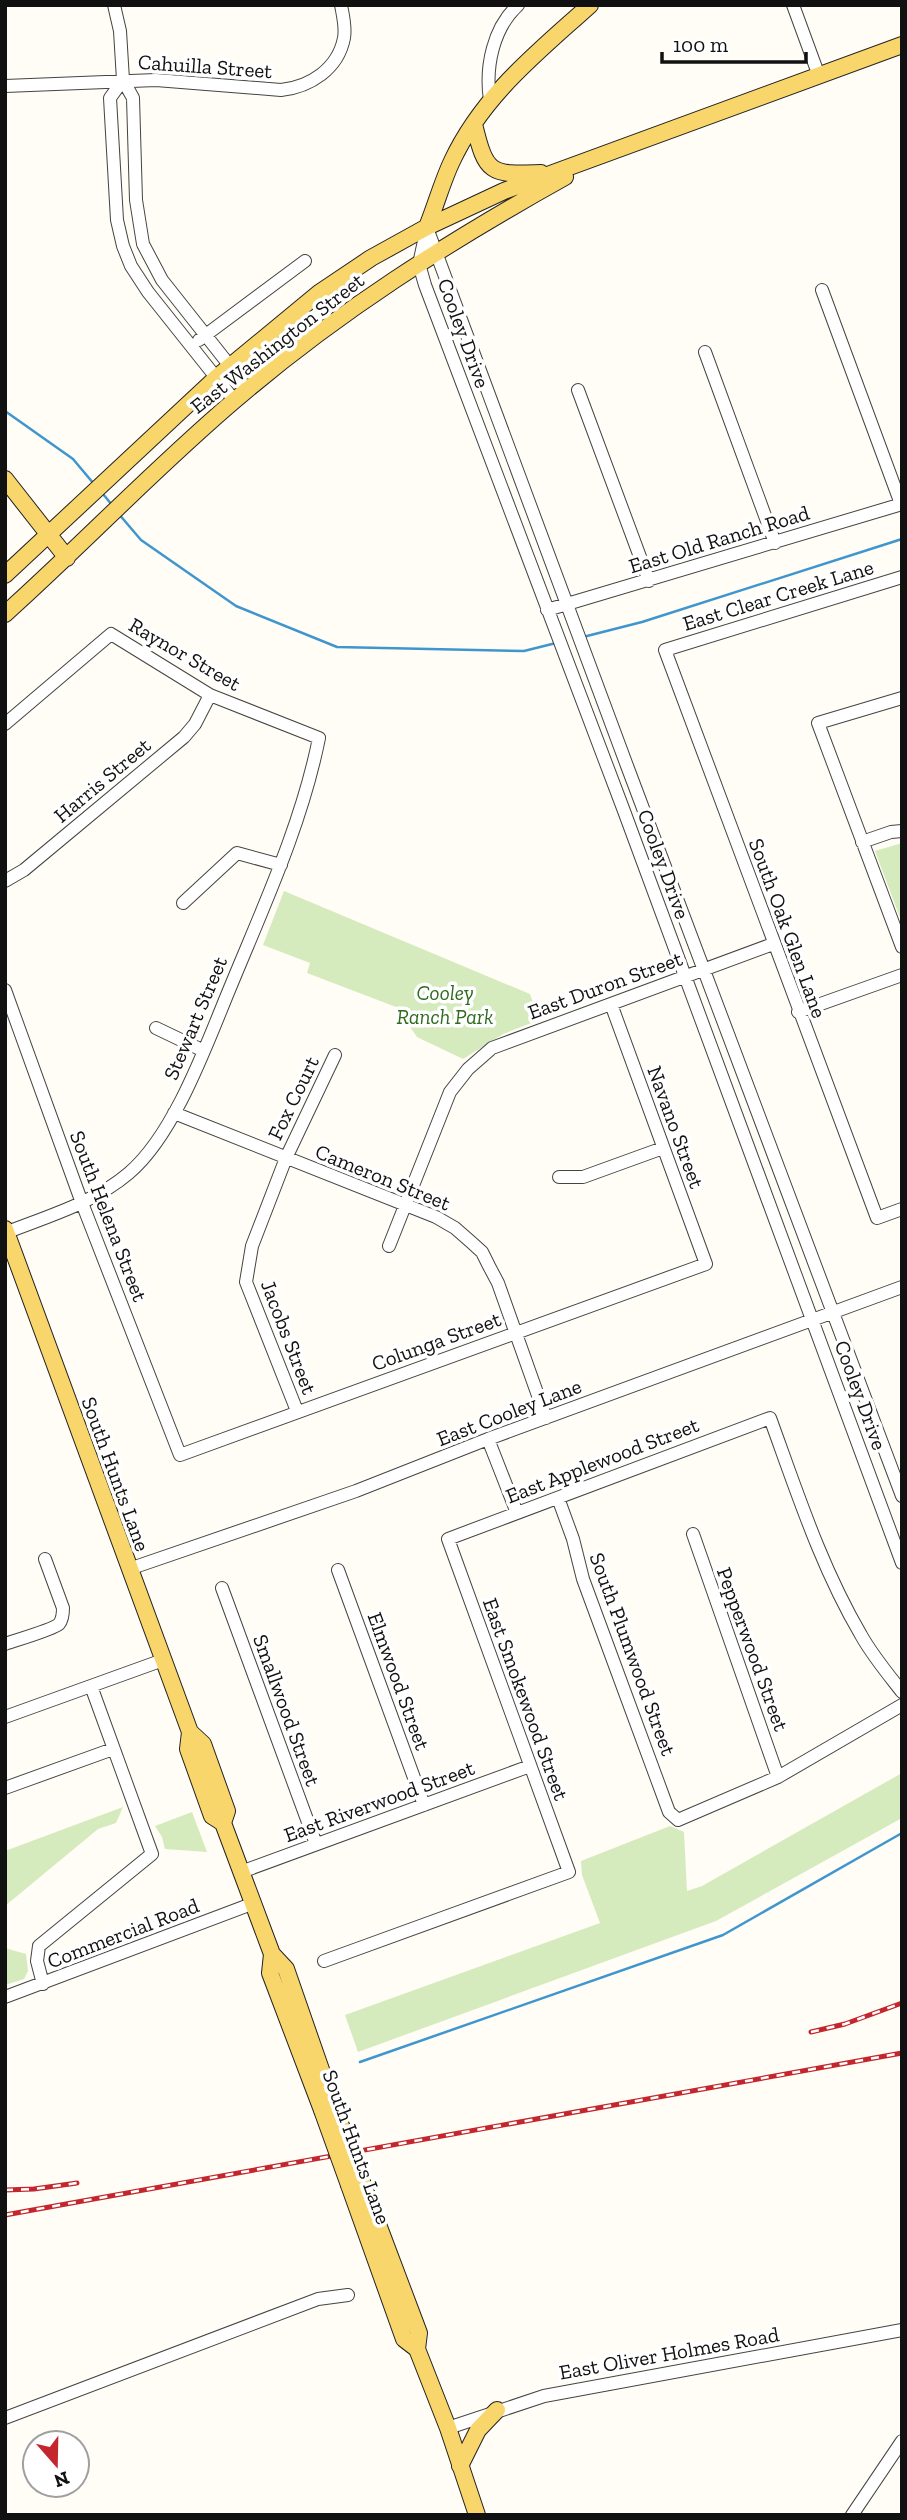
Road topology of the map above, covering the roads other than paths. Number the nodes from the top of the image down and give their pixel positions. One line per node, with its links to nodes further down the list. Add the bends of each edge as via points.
1 (114, 5): 8 (street)
2 (341, 5): 8 (street, Cahuilla Street, via 344,38 332,63 326,72 293,89)
3 (518, 5): 10 (street, via 496,36 487,83)
4 (590, 5): 10 (main road, via 525,61)
5 (793, 5): 7 (street)
6 (902, 45): 7 (main road, East Washington Street)
7 (819, 76): 12 (main road, East Washington Street)
8 (123, 80): 9 (street, Cahuilla Street); 19 (street, via 133,98 136,200 143,244 162,280); 20 (street, via 110,99 117,220 123,246 148,292)
9 (5, 86)
10 (490, 100): 11 (main road)
11 (474, 124): 13 (main road, via 482,157 492,169 512,174); 14 (main road, via 452,160)
12 (610, 152): 13 (main road, East Washington Street); 15 (main road, East Washington Street)
13 (557, 172): 14 (main road, East Washington Street)
14 (427, 227): 15 (street, Cooley Drive); 17 (street, Cooley Drive); 22 (main road, East Washington Street, via 319,293)
15 (436, 253): 17 (main road, East Washington Street); 26 (street, Cooley Drive)
16 (305, 261): 19 (street)
17 (419, 264): 25 (main road, East Washington Street, via 334,320); 27 (street, Cooley Drive)
18 (822, 290): 29 (street)
19 (206, 337): 20 (street); 22 (street)
20 (189, 345): 23 (street)
21 (705, 352): 33 (street)
22 (230, 366): 23 (main road, East Washington Street); 25 (street)
23 (216, 378): 25 (street); 32 (main road, East Washington Street)
24 (578, 390): 37 (street)
25 (240, 395): 34 (main road, East Washington Street)
26 (501, 431): 27 (street); 30 (street, Cooley Drive)
27 (483, 437): 31 (street, Cooley Drive)
28 (5, 479): 32 (main road)
29 (902, 504): 33 (street, East Old Ranch Road)
30 (537, 525): 31 (street); 38 (street, Cooley Drive)
31 (519, 532): 39 (street, Cooley Drive)
32 (48, 536): 34 (main road); 35 (main road, East Washington Street)
33 (775, 543): 37 (street, East Old Ranch Road)
34 (66, 558): 40 (main road, East Washington Street)
35 (5, 575)
36 (902, 578): 41 (street, East Clear Creek Lane)
37 (649, 581): 38 (street, East Old Ranch Road)
38 (566, 605): 39 (street, East Old Ranch Road); 42 (street, Cooley Drive)
39 (547, 610): 44 (street, Cooley Drive)
40 (5, 614)
41 (665, 650): 53 (street, South Oak Glen Lane)
42 (598, 691): 44 (street); 55 (street, Cooley Drive)
43 (210, 695): 46 (street, Raynor Street, via 111,634); 47 (street, Raynor Street); 51 (street, Harris Street, via 184,737)
44 (581, 697): 57 (street, Cooley Drive)
45 (902, 698): 49 (street, via 818,723)
46 (5, 724)
47 (319, 738): 50 (street, Stewart Street, via 310,783)
48 (902, 831): 49 (street)
49 (862, 842): 54 (street)
50 (281, 865): 52 (street, via 237,853); 62 (street, Stewart Street)
51 (5, 881)
52 (183, 902)
53 (773, 944): 55 (street, East Duron Street); 60 (street, South Oak Glen Lane)
54 (902, 947)
55 (705, 969): 57 (street, East Duron Street); 75 (street, Cooley Drive)
56 (902, 975): 60 (street)
57 (685, 977): 59 (street, East Duron Street); 76 (street, Cooley Drive)
58 (5, 990): 68 (street, South Helena Street)
59 (611, 1004): 65 (street, Navano Street); 69 (street, East Duron Street, via 503,1042 468,1069 450,1092)
60 (798, 1012): 70 (street, South Oak Glen Lane, via 877,1218)
61 (156, 1028): 62 (street)
62 (204, 1051): 64 (street, Stewart Street)
63 (335, 1055): 66 (street, Fox Court)
64 (174, 1113): 66 (street, Cameron Street); 68 (street, Stewart Street, via 131,1172)
65 (663, 1148): 67 (street, via 583,1177); 73 (street, Navano Street)
66 (286, 1158): 69 (street, Cameron Street); 78 (street, Jacobs Street, via 252,1246 246,1282)
67 (559, 1177)
68 (82, 1203): 71 (street, Stewart Street); 81 (street, South Helena Street)
69 (405, 1204): 72 (street, East Duron Street); 77 (street, Cameron Street, via 455,1228 482,1252)
70 (902, 1209)
71 (6, 1231): 89 (main road, South Hunts Lane)
72 (388, 1247)
73 (706, 1264): 77 (street, Colunga Street)
74 (902, 1287): 75 (street, East Cooley Lane)
75 (833, 1312): 76 (street, East Cooley Lane); 82 (street, Cooley Drive)
76 (812, 1319): 79 (street, East Cooley Lane); 88 (street, Cooley Drive)
77 (516, 1332): 78 (street, Colunga Street); 79 (street, Cameron Street)
78 (297, 1410): 81 (street, Colunga Street)
79 (546, 1418): 80 (street, East Cooley Lane)
80 (488, 1439): 84 (street); 89 (street, East Cooley Lane, via 356,1491)
81 (180, 1455)
82 (902, 1496)
83 (558, 1498): 84 (street, East Applewood Street); 95 (street, East Applewood Street, via 770,1418 843,1602 862,1638); 100 (street, South Plumwood Street, via 669,1812 678,1820)
84 (517, 1513): 86 (street, East Applewood Street)
85 (693, 1534): 100 (street, Pepperwood Street)
86 (448, 1539): 99 (street, East Smokewood Street)
87 (45, 1559): 92 (street, via 63,1616 52,1628)
88 (902, 1563)
89 (129, 1569): 93 (main road, South Hunts Lane)
90 (338, 1570): 102 (street, Elmwood Street)
91 (222, 1588): 103 (street, Smallwood Street)
92 (5, 1644)
93 (163, 1660): 94 (street); 104 (main road, South Hunts Lane, via 190,1732 188,1749 212,1816 223,1823)
94 (91, 1686): 97 (street); 98 (street)
95 (902, 1692)
96 (902, 1705): 100 (street)
97 (5, 1717)
98 (113, 1749): 101 (street); 107 (street, via 152,1854 38,1946)
99 (530, 1766): 102 (street, East Riverwood Street); 106 (street, East Smokewood Street, via 569,1872)
100 (778, 1777)
101 (5, 1788)
102 (424, 1805): 103 (street, East Riverwood Street)
103 (316, 1844): 104 (street, East Riverwood Street)
104 (241, 1872): 105 (main road, South Hunts Lane)
105 (254, 1903): 107 (street, Commercial Road); 113 (main road, South Hunts Lane, bridge, via 272,1954 270,1973 356,2183 404,2339 417,2349)
106 (324, 1961)
107 (43, 1984): 108 (street, Commercial Road)
108 (5, 1997)
109 (348, 2295): 112 (street, via 318,2299)
110 (902, 2330): 111 (street, East Oliver Holmes Road, via 544,2396)
111 (497, 2410): 113 (street, East Oliver Holmes Road); 115 (main road, via 478,2430)
112 (5, 2418)
113 (448, 2427): 115 (main road, South Hunts Lane)
114 (902, 2441): 117 (street)
115 (460, 2466): 116 (main road, South Hunts Lane)
116 (477, 2515)
117 (852, 2515)

